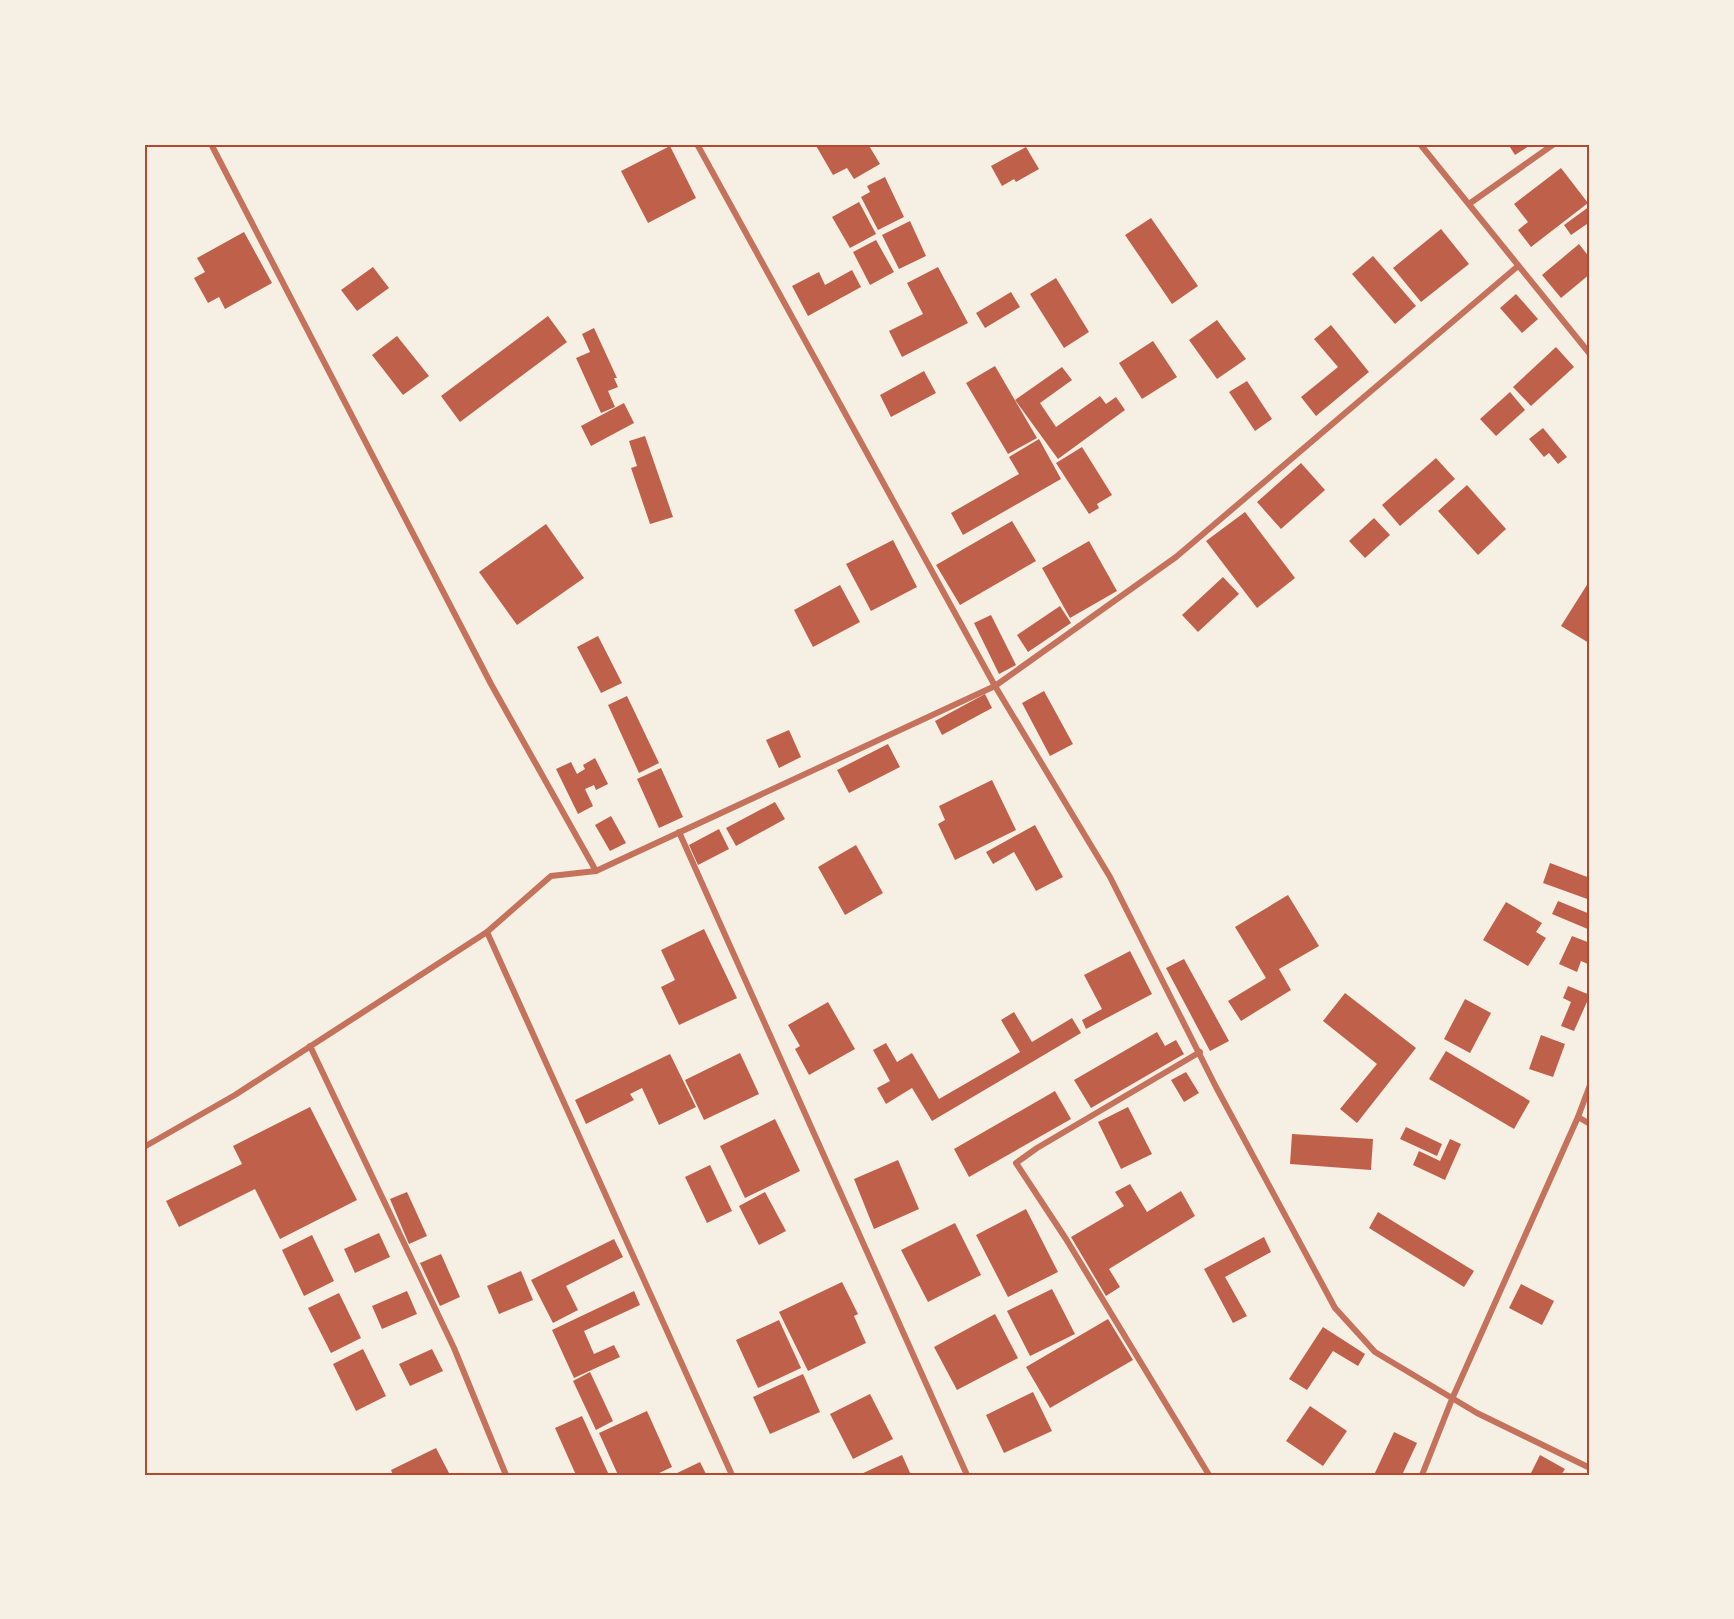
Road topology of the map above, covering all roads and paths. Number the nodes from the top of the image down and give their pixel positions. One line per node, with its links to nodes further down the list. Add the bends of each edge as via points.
1 (212, 144): 10 (street, via 491,684)
2 (697, 144): 8 (street)
3 (1420, 144): 5 (street)
4 (1554, 144): 5 (street)
5 (1469, 204): 6 (street)
6 (1518, 266): 7 (street); 8 (street, via 1176,557)
7 (1590, 354)
8 (996, 686): 9 (street); 13 (street, via 1110,877)
9 (679, 832): 10 (street); 22 (street)
10 (596, 871): 11 (street, via 551,876)
11 (487, 932): 12 (street); 21 (street)
12 (310, 1046): 17 (street); 20 (street, via 453,1348)
13 (1200, 1052): 18 (street, via 1335,1308 1375,1352); 23 (street, via 1017,1163)
14 (1590, 1084): 15 (street)
15 (1578, 1117): 16 (street); 18 (street)
16 (1590, 1124)
17 (144, 1147)
18 (1452, 1399): 19 (street); 24 (street)
19 (1590, 1468)
20 (506, 1475)
21 (732, 1475)
22 (967, 1475)
23 (1209, 1475)
24 (1422, 1475)

